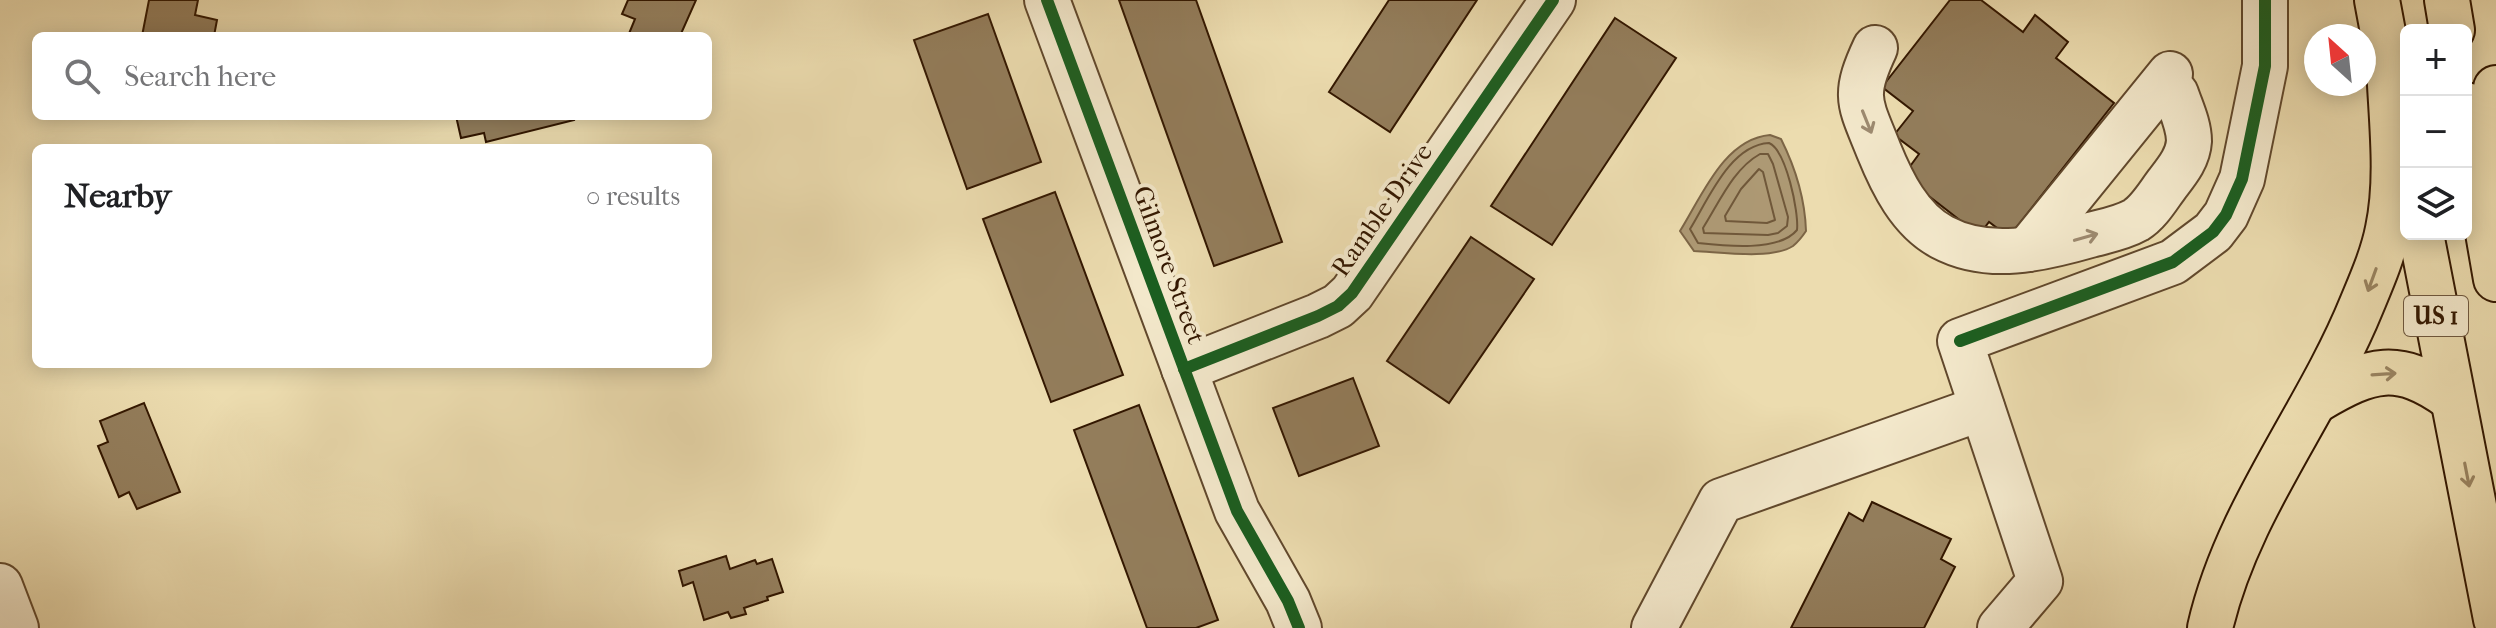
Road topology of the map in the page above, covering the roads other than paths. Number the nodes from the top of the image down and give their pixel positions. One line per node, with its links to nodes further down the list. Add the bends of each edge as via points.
1 (1047, 0): 16 (street, Gilmore Street)
2 (1553, 0): 16 (street, Ramble Drive, via 1352,293 1318,316)
3 (2265, 0): 19 (street, via 2265,66 2242,179 2226,215 2213,232 2173,262 1960,341)
4 (2377, 0): 8 (main road)
5 (2447, 0): 6 (main road)
6 (2451, 24)
7 (1875, 48): 14 (street, one-way to 14, via 1862,76 1862,110 1892,182 1910,208 1941,236 1963,245 1984,251)
8 (2389, 65): 10 (main road); 18 (main road, one-way to 18, via 2388,229 2355,323)
9 (2496, 88): 12 (main road)
10 (2400, 123)
11 (2472, 137): 12 (main road, US 1)
12 (2489, 228): 15 (main road, US 1)
13 (2422, 240): 17 (main road, US 1)
14 (2028, 249): 14 (street, one-way to 14, via 2109,230 2146,212 2186,156 2186,123 2173,84)
15 (2496, 279)
16 (1184, 369): 23 (street, Gilmore Street, via 1237,511)
17 (2451, 398): 18 (main road, one-way to 17, via 2348,382 2405,373); 21 (main road, US 1, one-way to 21)
18 (2317, 400): 26 (main road, via 2233,556)
19 (1982, 408): 24 (street, via 1721,501); 25 (street, via 2040,581)
20 (0, 586): 22 (street)
21 (2496, 619)
22 (16, 628)
23 (1299, 628)
24 (1654, 628)
25 (2000, 628)
26 (2210, 628)

